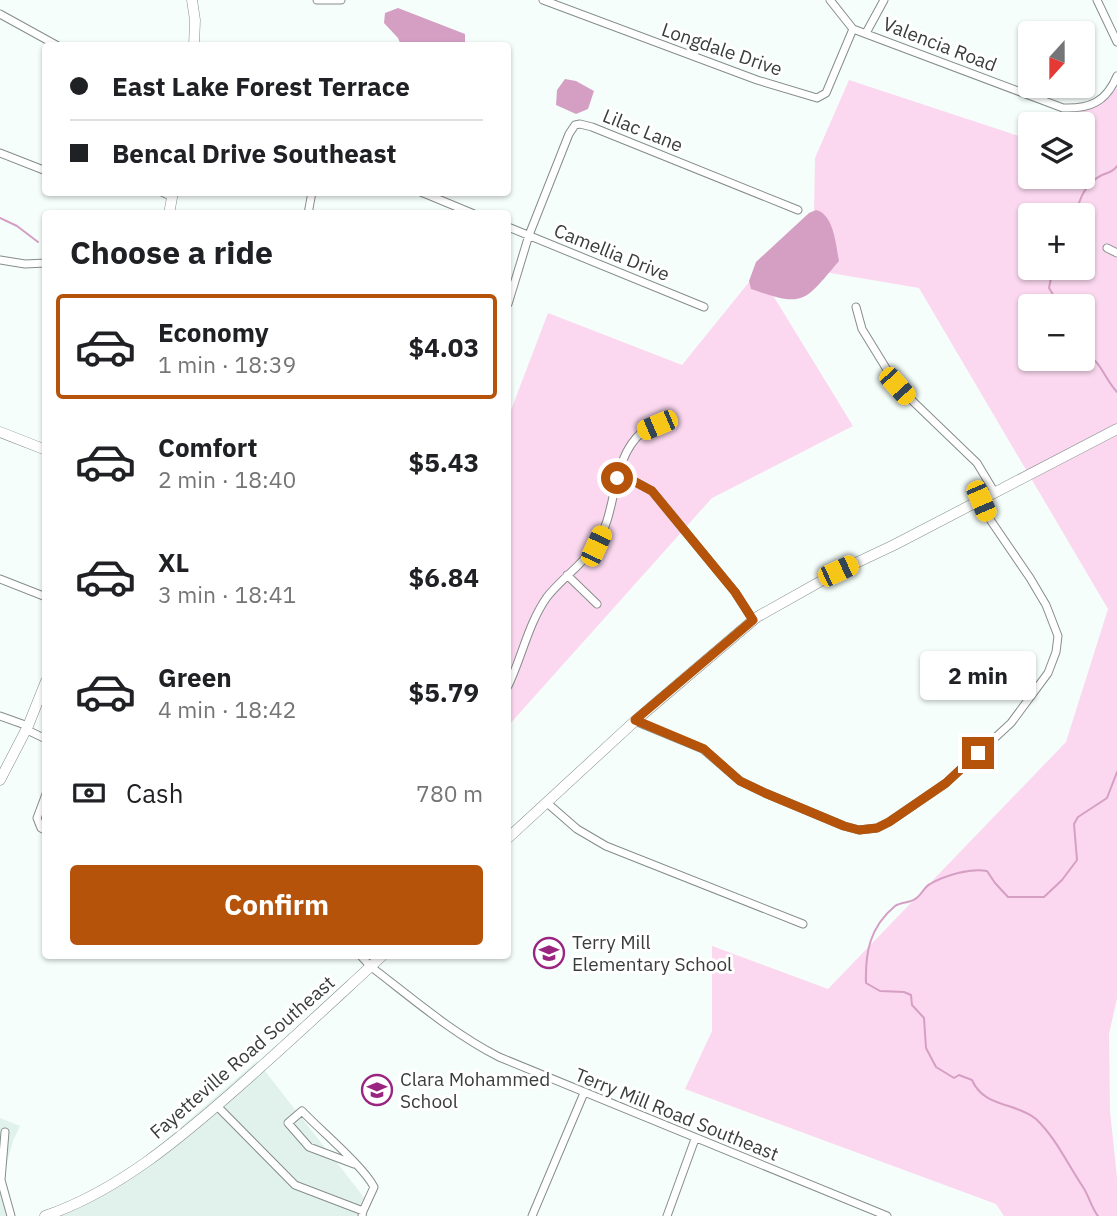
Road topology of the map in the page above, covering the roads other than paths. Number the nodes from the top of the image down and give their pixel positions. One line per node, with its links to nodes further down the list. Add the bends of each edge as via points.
1 (192, 0): 12 (street)
2 (317, 0): 3 (street)
3 (341, 0)
4 (543, 0): 9 (street, Longdale Drive, via 817,98 826,93)
5 (830, 0): 9 (street, Valencia Road)
6 (884, 0): 10 (street)
7 (1097, 0): 13 (street)
8 (0, 14): 11 (street)
9 (853, 29): 10 (street, Valencia Road)
10 (866, 33): 14 (street, Valencia Road, via 1063,108 1095,105)
11 (51, 42)
12 (194, 42)
13 (1117, 42)
14 (1117, 76)
15 (0, 153): 16 (street)
16 (42, 169)
17 (431, 196): 18 (street)
18 (464, 210)
19 (799, 210): 21 (street, Lilac Lane, via 580,124 569,134)
20 (511, 228): 21 (street, Camellia Drive)
21 (529, 235): 26 (street, Lilac Lane); 27 (street, Camellia Drive)
22 (1107, 248): 23 (street)
23 (1117, 253)
24 (0, 260): 25 (street)
25 (42, 263)
26 (511, 294)
27 (704, 307)
28 (856, 307): 34 (street, via 862,329 897,386 977,463)
29 (671, 419): 33 (street, via 642,431)
30 (1117, 429): 34 (street)
31 (0, 432): 32 (street)
32 (42, 448)
33 (617, 478): 36 (street, via 596,546); 40 (street, via 628,478 652,491)
34 (995, 493): 35 (street)
35 (981, 501): 40 (street, via 838,571); 44 (street, via 1045,605 1058,636 1056,652 1048,673 1012,723 946,783 889,822 859,830 844,826 752,787 704,749)
36 (567, 575): 39 (street); 41 (street, via 531,626)
37 (0, 579): 38 (street)
38 (42, 595)
39 (597, 604)
40 (753, 620): 44 (street)
41 (511, 678)
42 (42, 691): 45 (street)
43 (0, 716): 45 (street)
44 (635, 720): 48 (street)
45 (28, 728): 46 (street); 47 (street)
46 (42, 737)
47 (0, 780)
48 (546, 802): 51 (street); 52 (street, via 606,846)
49 (42, 805): 50 (street, via 37,818)
50 (42, 829)
51 (511, 835)
52 (803, 924)
53 (364, 959): 55 (street, Terry Mill Road Southeast)
54 (378, 959): 55 (street, Fayetteville Road Southeast)
55 (370, 966): 56 (street, Terry Mill Road Southeast, via 475,1044); 57 (street, Fayetteville Road Southeast)
56 (584, 1093): 59 (street, Terry Mill Road Southeast); 64 (street)
57 (217, 1106): 61 (street, via 295,1185); 63 (street, Fayetteville Road Southeast, via 131,1172 88,1198)
58 (5, 1132): 62 (street, via 1,1180)
59 (695, 1139): 65 (street); 66 (street, Terry Mill Road Southeast)
60 (354, 1164): 60 (street, via 302,1111 288,1123 309,1147); 61 (street, via 374,1187)
61 (363, 1214)
62 (11, 1216)
63 (45, 1216)
64 (533, 1216)
65 (667, 1216)
66 (887, 1216)

